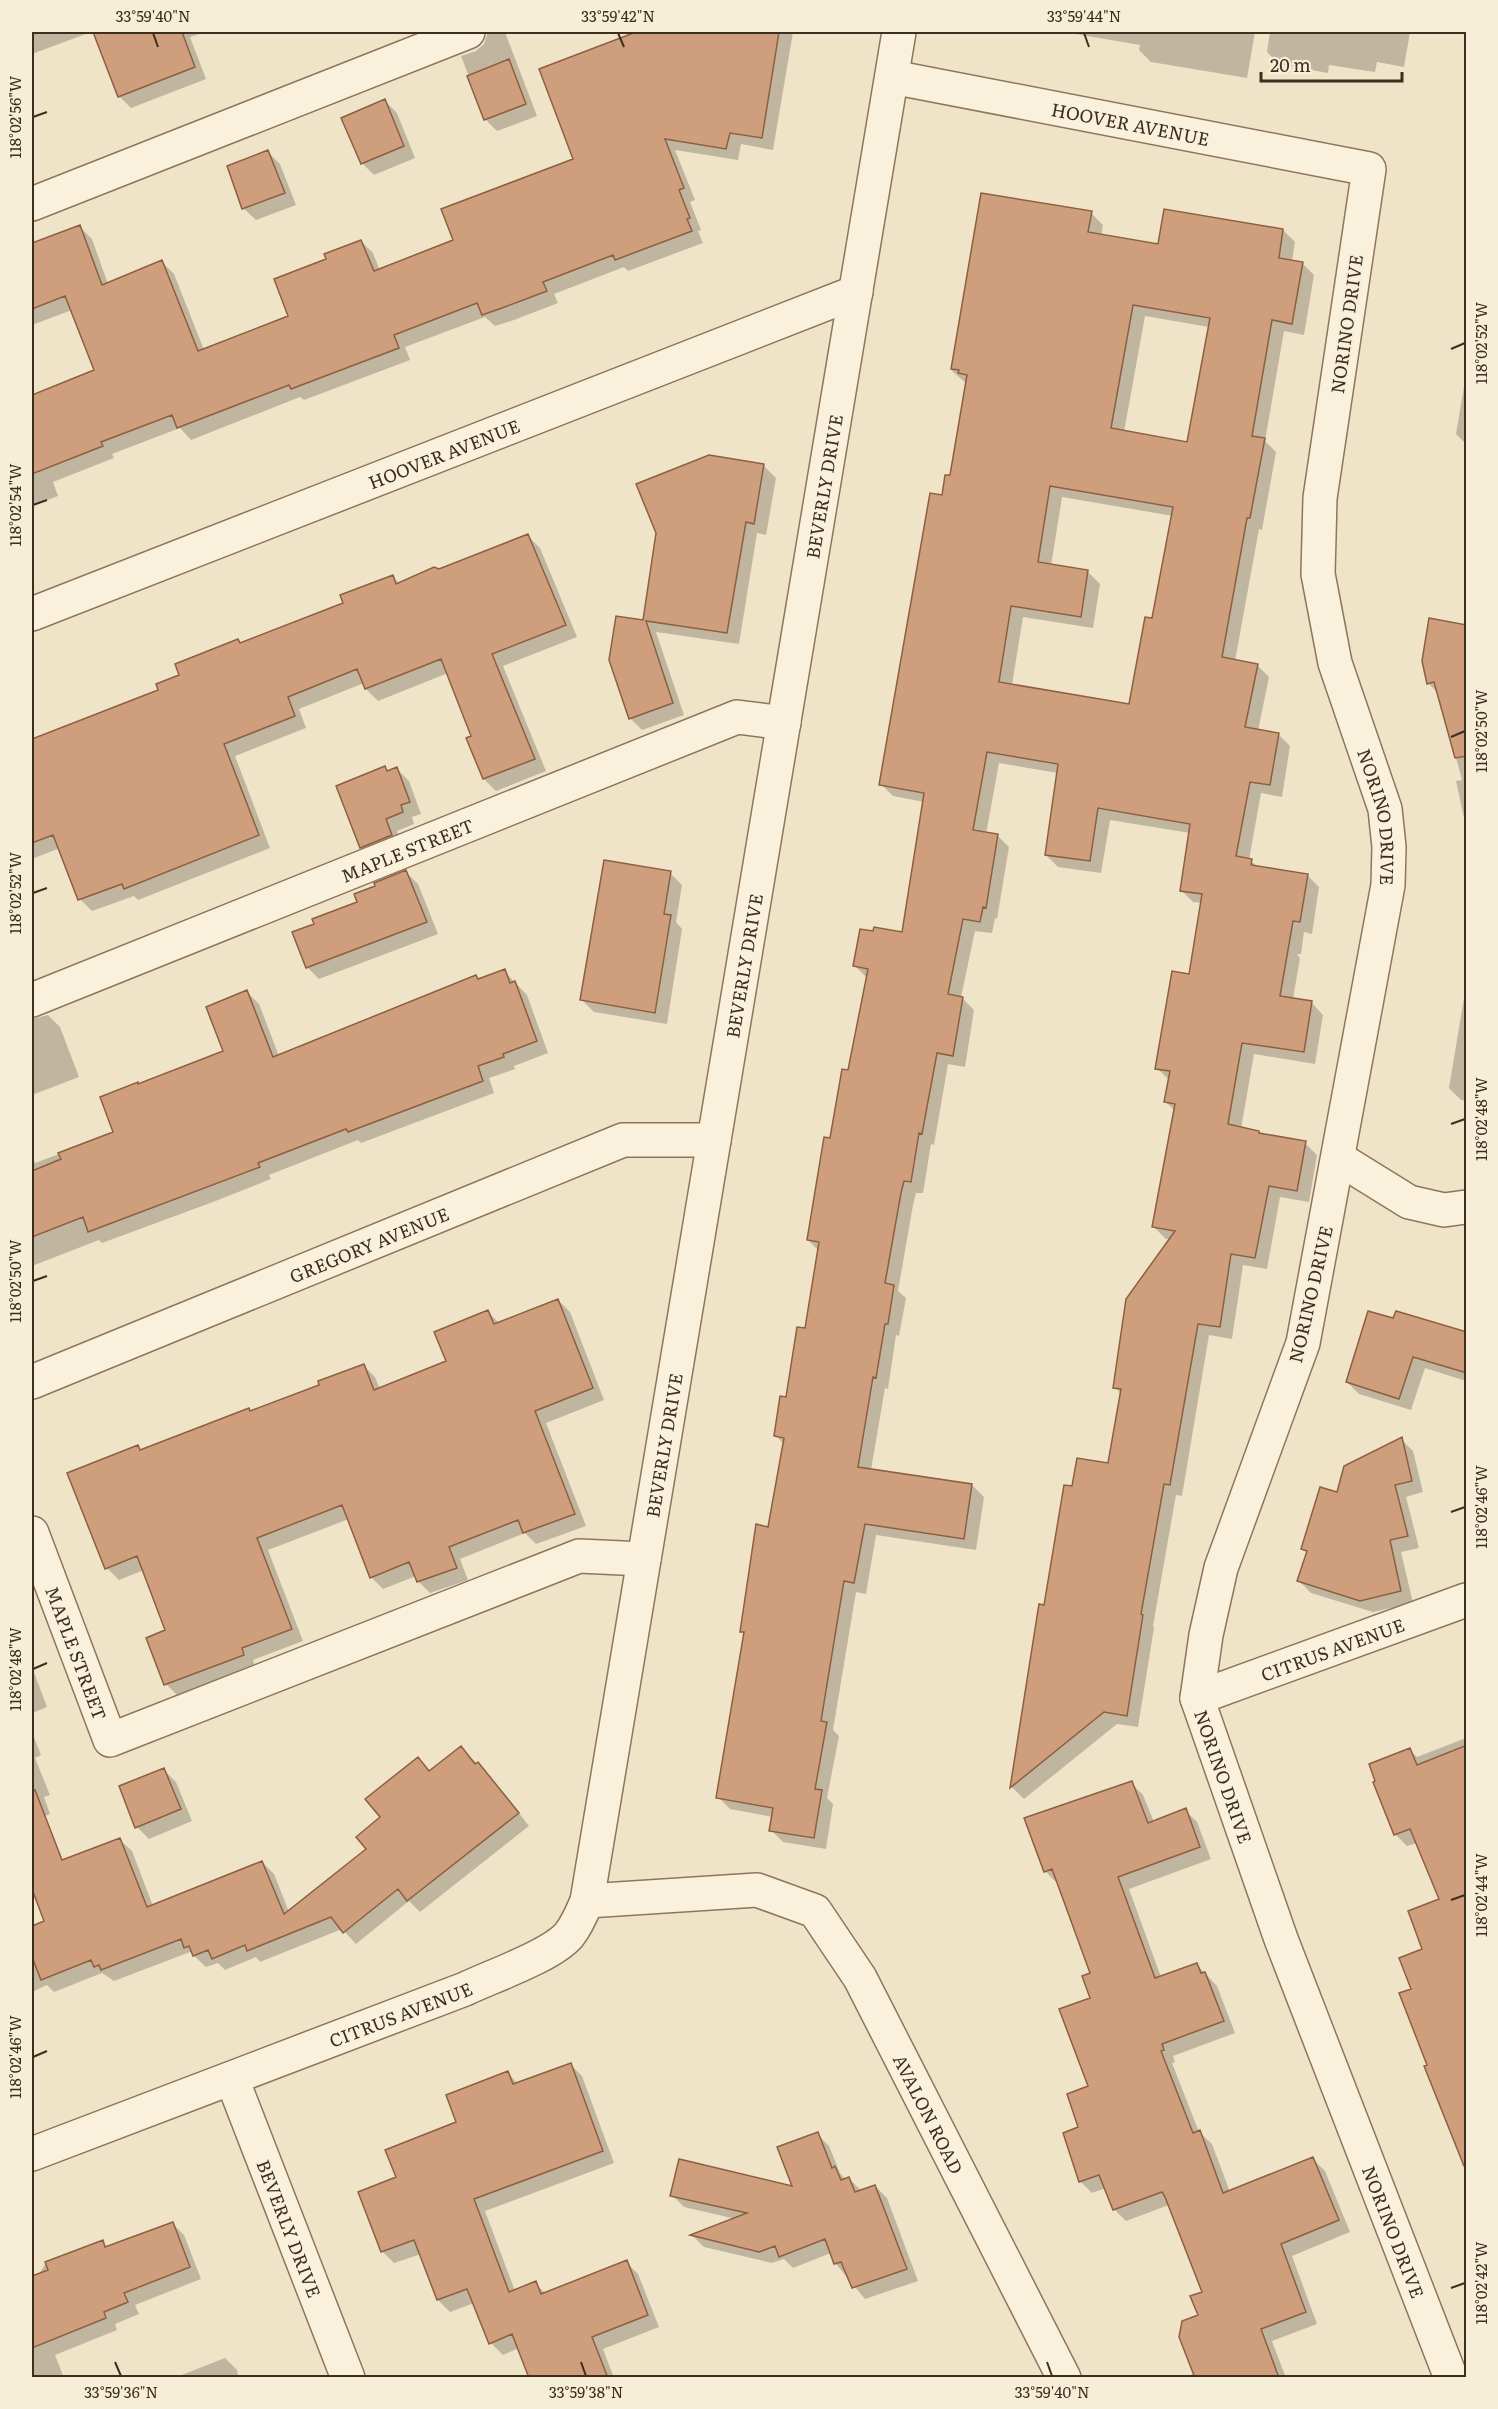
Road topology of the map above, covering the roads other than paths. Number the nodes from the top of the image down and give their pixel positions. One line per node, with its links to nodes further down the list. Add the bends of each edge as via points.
1 (468, 32): 5 (street)
2 (899, 32): 3 (street, BEVERLY DRIVE)
3 (892, 77): 4 (street, HOOVER AVENUE); 6 (street, BEVERLY DRIVE)
4 (1369, 169): 11 (street, NORINO DRIVE, via 1320,498 1318,574 1335,663 1385,809 1388,885)
5 (32, 204)
6 (856, 292): 7 (street, HOOVER AVENUE); 8 (street, BEVERLY DRIVE)
7 (32, 614)
8 (784, 723): 9 (street, MAPLE STREET, via 737,717); 10 (street, BEVERLY DRIVE)
9 (32, 1000)
10 (714, 1140): 13 (street, GREGORY AVENUE, via 623,1140); 15 (street, BEVERLY DRIVE)
11 (1338, 1158): 12 (street, via 1409,1202 1444,1210); 17 (street, NORINO DRIVE, via 1303,1343 1221,1568)
12 (1467, 1207)
13 (32, 1382)
14 (32, 1533): 15 (street, MAPLE STREET, via 110,1740 579,1556)
15 (644, 1559): 18 (street, BEVERLY DRIVE)
16 (1467, 1600): 17 (street, CITRUS AVENUE)
17 (1197, 1698): 23 (street, NORINO DRIVE, via 1281,1939)
18 (587, 1901): 19 (street, CITRUS AVENUE, via 568,1936 554,1948 465,1989); 22 (street, AVALON ROAD, via 757,1890 815,1911 860,1978)
19 (232, 2079): 20 (street, CITRUS AVENUE); 21 (street, BEVERLY DRIVE)
20 (32, 2154)
21 (348, 2378)
22 (1064, 2378)
23 (1451, 2378)

